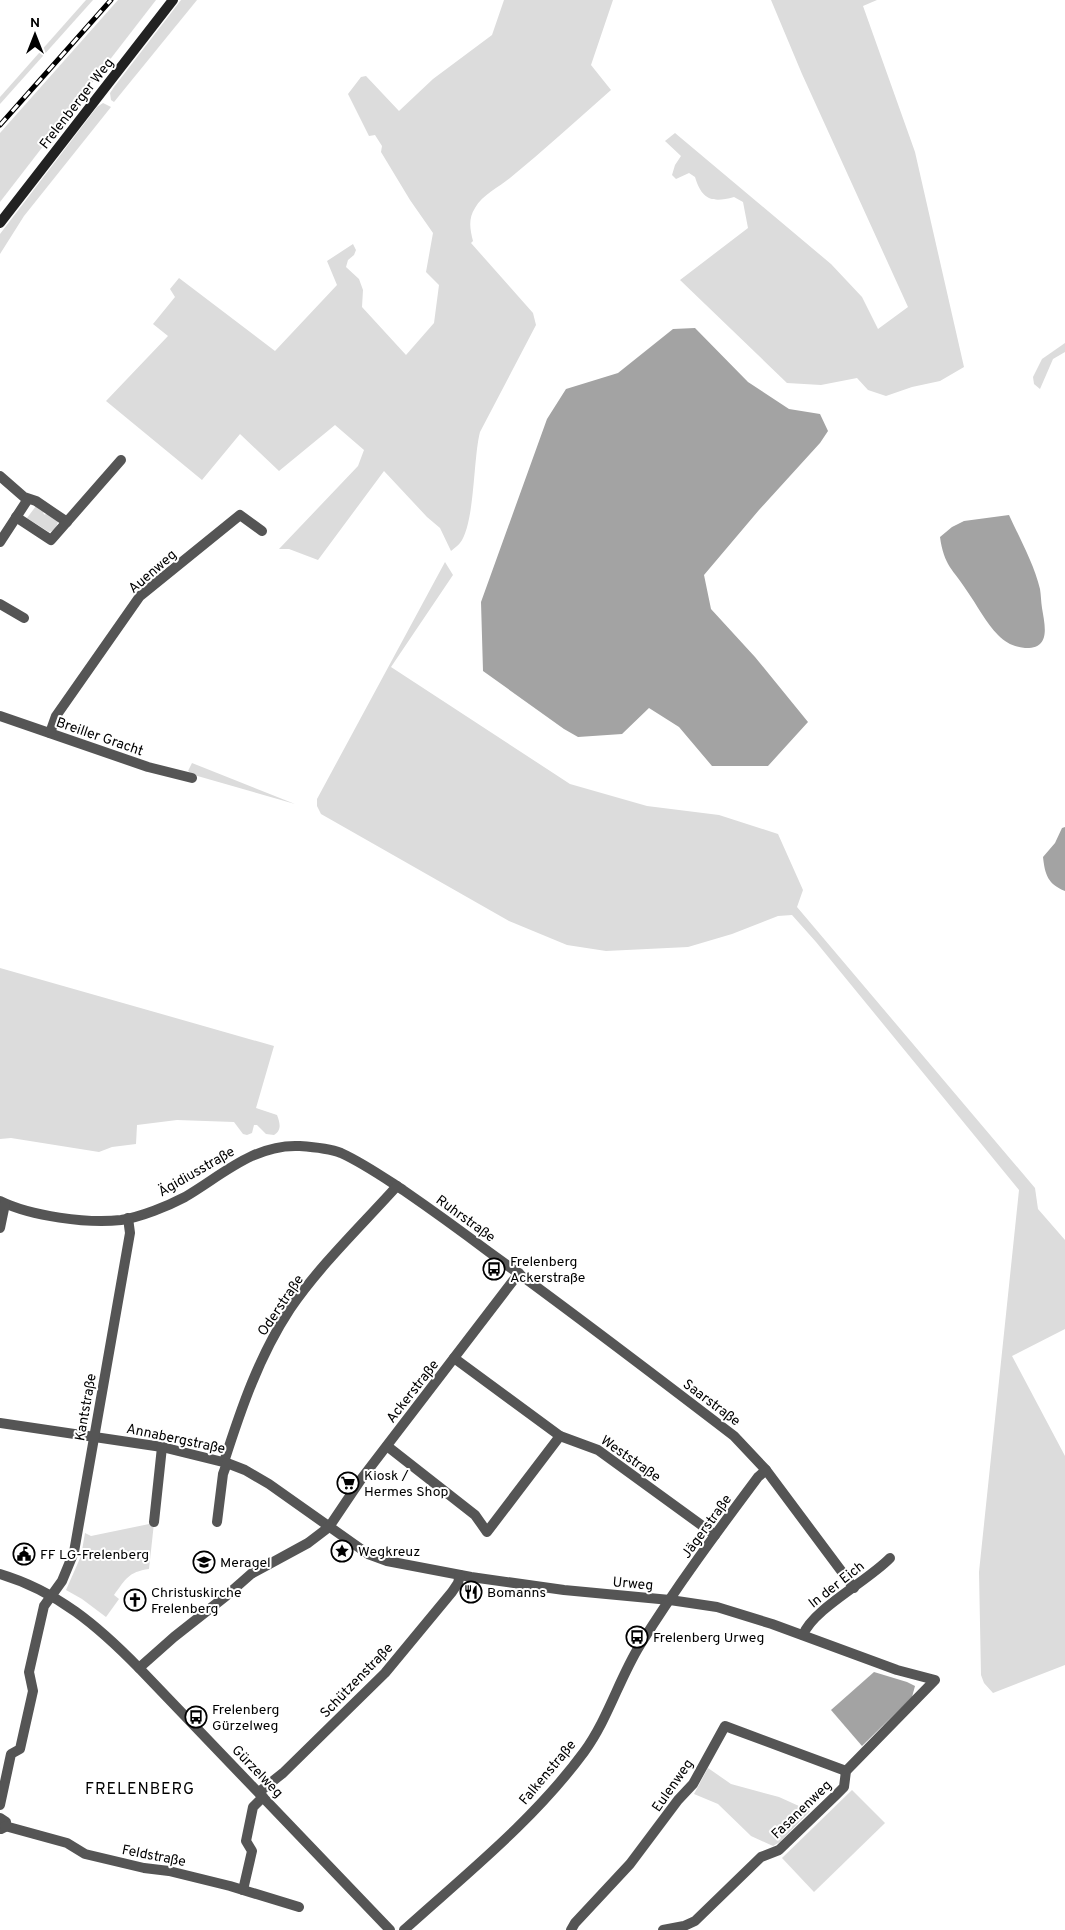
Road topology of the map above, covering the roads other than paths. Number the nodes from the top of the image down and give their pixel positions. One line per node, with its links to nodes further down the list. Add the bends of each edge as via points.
1 (173, 0): 2 (main road, Frelenberger Weg)
2 (0, 223)
3 (121, 460): 7 (street)
4 (0, 476): 5 (street)
5 (28, 499): 6 (street); 7 (street)
6 (16, 517): 7 (street, via 52,540); 9 (street)
7 (67, 522)
8 (262, 531): 13 (street, Auenweg, via 240,515 140,596 56,716)
9 (0, 542)
10 (0, 604): 11 (street)
11 (24, 618)
12 (0, 716): 13 (street, Breiller Gracht)
13 (50, 733): 14 (street, Breiller Gracht, via 148,767)
14 (192, 778)
15 (397, 1186): 17 (street, Ägidiusstraße, via 339,1152 280,1147 240,1161 184,1197); 19 (street, Ruhrstraße); 26 (street, Oderstraße, via 312,1280 287,1314 253,1379)
16 (2, 1202): 17 (street, Ägidiusstraße, via 68,1218); 18 (street)
17 (128, 1218): 22 (street, Kantstraße, via 130,1234)
18 (0, 1228)
19 (519, 1273): 20 (street, Ackerstraße); 27 (street, Saarstraße, via 734,1436)
20 (454, 1358): 23 (street, Weststraße); 24 (street, Ackerstraße)
21 (0, 1423): 22 (street, Annabergstraße)
22 (94, 1436): 25 (street, Annabergstraße); 36 (street, Kantstraße, via 74,1552)
23 (560, 1436): 24 (street, via 487,1532 475,1515); 31 (street, Weststraße, via 598,1450)
24 (387, 1446): 30 (street, Ackerstraße)
25 (162, 1447): 26 (street, Annabergstraße); 28 (street)
26 (225, 1462): 29 (street, Oderstraße); 30 (street, Annabergstraße, via 269,1484)
27 (766, 1470): 31 (street, Jägerstraße); 35 (street, Saarstraße)
28 (154, 1522)
29 (217, 1522)
30 (330, 1527): 34 (street, Urweg, via 368,1554 387,1561); 39 (street, via 308,1543 251,1574)
31 (715, 1535): 37 (street, Jägerstraße)
32 (890, 1558): 35 (street, In der Eich)
33 (0, 1574): 36 (street, Gürzelweg)
34 (460, 1575): 37 (street, Urweg, via 564,1590); 42 (street, Schützenstraße, via 452,1592 385,1673)
35 (854, 1588): 38 (street, In der Eich, via 824,1610 807,1626)
36 (52, 1596): 39 (street, Gürzelweg, via 72,1607); 43 (street, Kantstraße, via 44,1606 29,1672 33,1691 20,1749 11,1754)
37 (670, 1600): 38 (street, Urweg, via 746,1614); 48 (street, Falkenstraße, via 634,1655 603,1722 566,1774 524,1821)
38 (803, 1635): 40 (street, Urweg, via 897,1670)
39 (139, 1668): 42 (street, Gürzelweg)
40 (935, 1680): 41 (street, Fasanenweg)
41 (846, 1771): 49 (street, Eulenweg, via 725,1726 693,1784 630,1864); 50 (street, Fasanenweg, via 844,1787 779,1850 761,1857 695,1921)
42 (261, 1795): 45 (street, via 253,1807 246,1841 252,1851); 47 (street, Gürzelweg)
43 (0, 1805)
44 (2, 1824): 45 (street, Feldstraße, via 67,1842 85,1854)
45 (243, 1890): 46 (street, Feldstraße)
46 (299, 1907)
47 (390, 1930)
48 (404, 1930)
49 (571, 1930)
50 (663, 1930)

